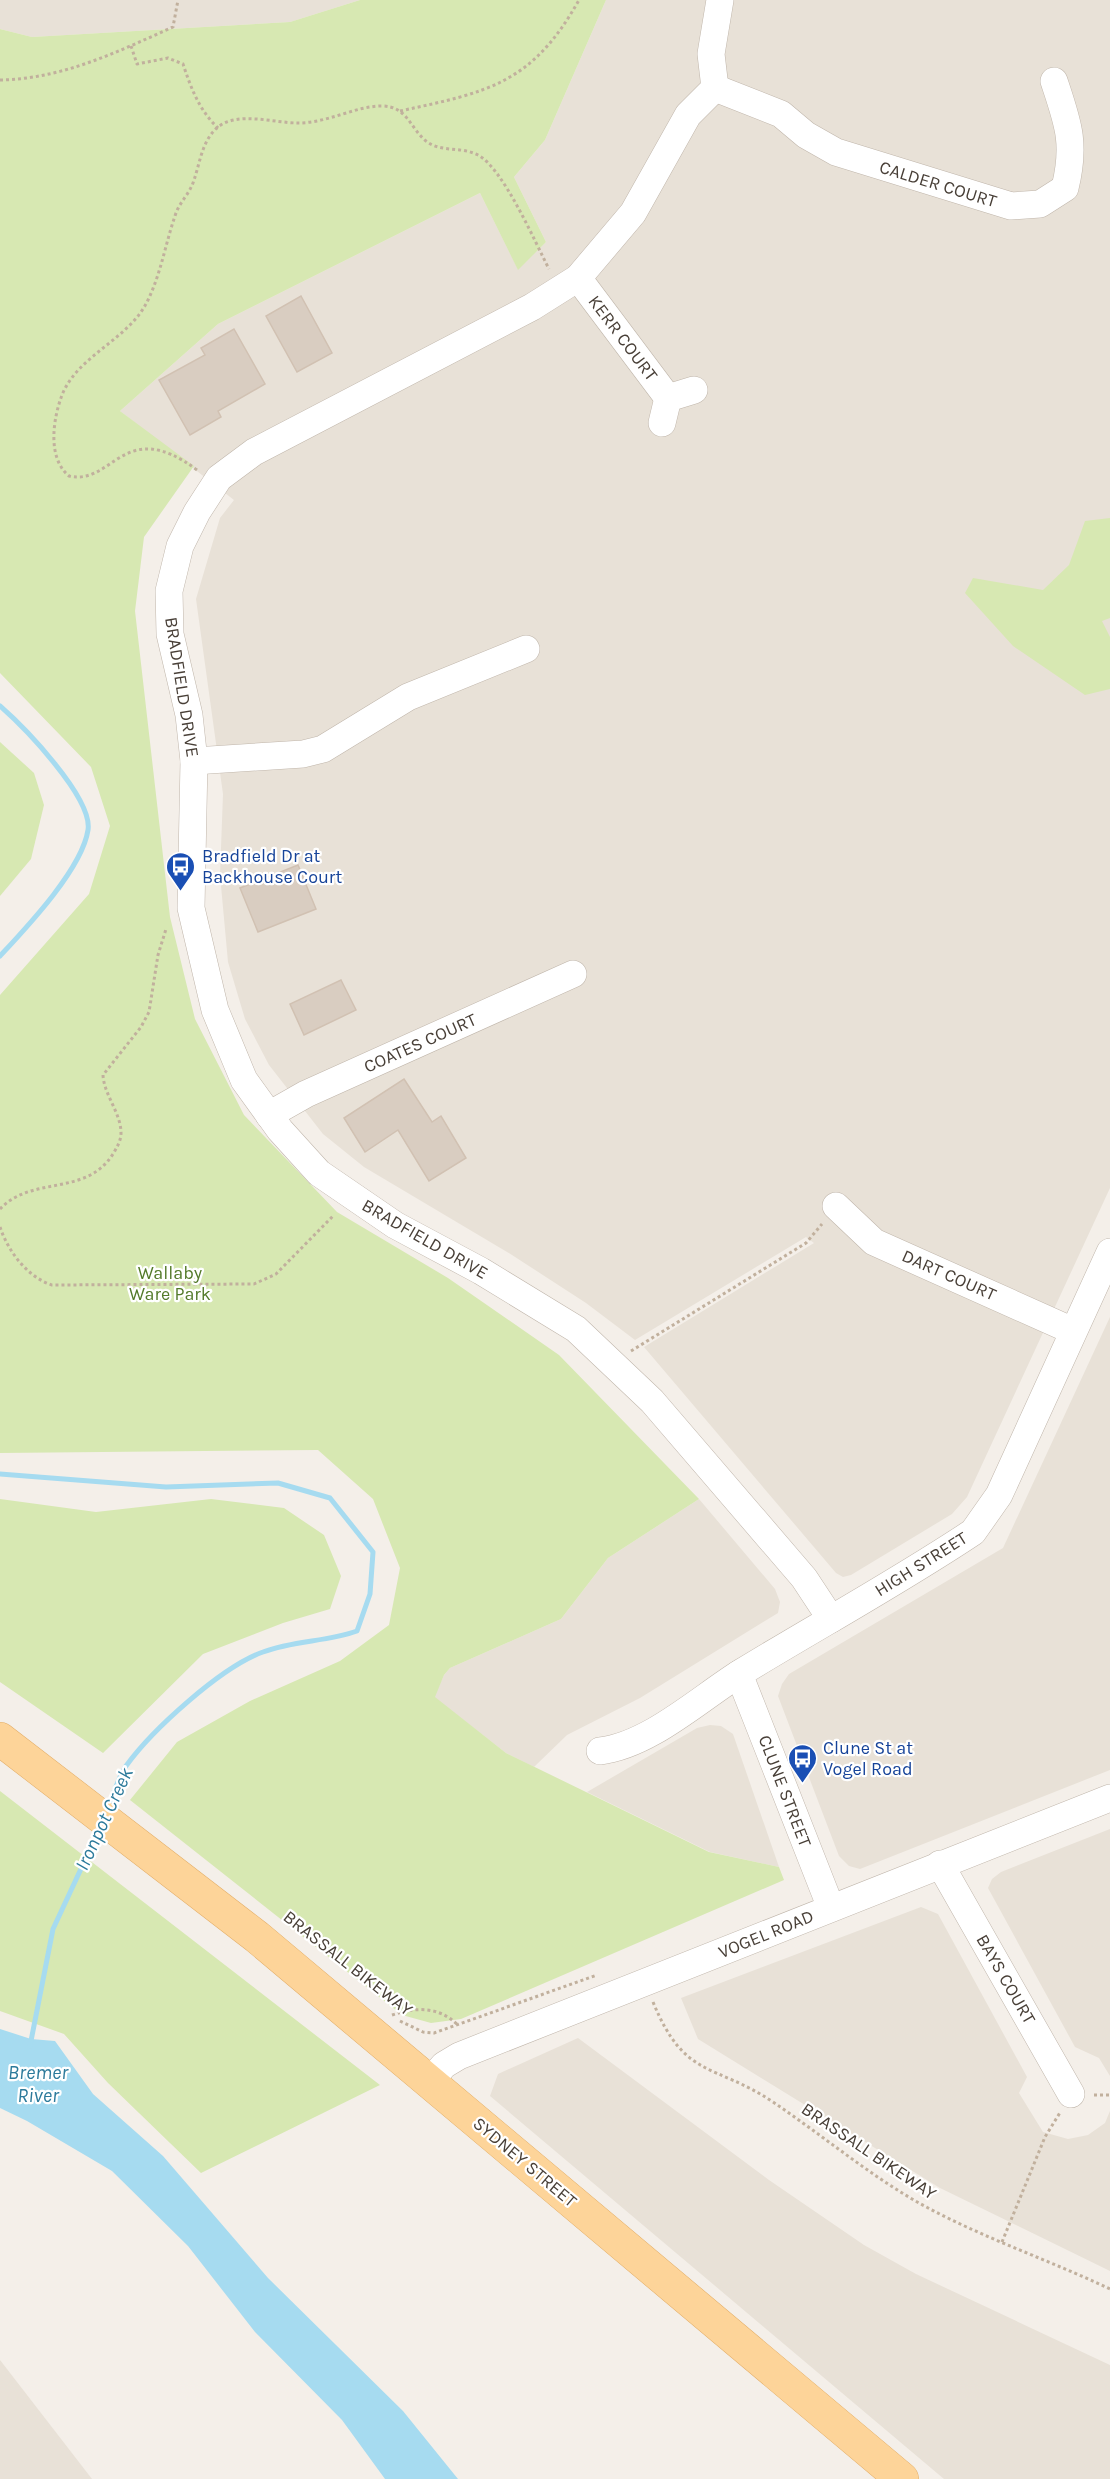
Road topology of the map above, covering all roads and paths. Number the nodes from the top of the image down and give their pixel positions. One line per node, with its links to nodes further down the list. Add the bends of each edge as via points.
1 (178, 0): 4 (path, via 173,27)
2 (579, 0): 8 (path, via 556,37 507,80 478,93)
3 (720, 0): 7 (street, via 711,54)
4 (131, 46): 5 (path, via 97,61 31,80); 9 (path, via 137,64 168,58 183,64 192,93)
5 (0, 80)
6 (1054, 81): 7 (street, CALDER COURT, via 1068,121 1072,159 1065,188 1040,204 1011,206 836,152 806,135 781,114)
7 (715, 88): 10 (street, BRADFIELD DRIVE, via 688,115 633,213)
8 (400, 111): 9 (path, via 380,106 316,122 240,120); 10 (path, via 433,145 472,152 490,164)
9 (218, 128): 12 (path, via 205,146 192,187 175,215 160,274 146,305 67,385 60,403 54,450 63,471 77,478 127,451 146,448 174,456)
10 (569, 283): 11 (street, KERR COURT, via 665,411); 12 (street, BRADFIELD DRIVE, via 532,307 254,452)
11 (694, 390)
12 (214, 484): 14 (street, BRADFIELD DRIVE, via 180,546 170,591 170,634 189,715)
13 (526, 649): 14 (street, via 408,697 323,749 303,754)
14 (194, 760): 17 (street, BRADFIELD DRIVE, via 191,908 215,1010 244,1080)
15 (166, 929): 19 (path, via 149,1011 103,1075 120,1126 117,1146 108,1162 95,1174 65,1186 22,1194)
16 (573, 974): 17 (street, COATES COURT, via 306,1094)
17 (269, 1115): 24 (street, BRADFIELD DRIVE, via 319,1173 395,1225 576,1329)
18 (836, 1206): 23 (street, DART COURT, via 874,1242); 24 (path, via 806,1243 638,1345)
19 (0, 1209)
20 (333, 1216): 21 (path, via 276,1274 254,1284 52,1285 38,1279 18,1259)
21 (0, 1227)
22 (1110, 1252): 23 (street, HIGH STREET)
23 (1072, 1330): 25 (street, HIGH STREET, via 999,1495 973,1532)
24 (614, 1365): 25 (street, BRADFIELD DRIVE, via 652,1401 751,1516 804,1578)
25 (831, 1618): 26 (street, HIGH STREET)
26 (739, 1674): 28 (street, HIGH STREET, via 650,1732 621,1748); 31 (street, CLUNE STREET)
27 (0, 1739): 37 (main road, SYDNEY STREET, via 257,1937)
28 (600, 1751)
29 (1110, 1798): 30 (street, VOGEL ROAD)
30 (940, 1864): 31 (street, VOGEL ROAD); 38 (street, BAYS COURT)
31 (831, 1908): 37 (street, VOGEL ROAD, via 459,2056 444,2065)
32 (599, 1975): 36 (path, BRASSALL BIKEWAY)
33 (651, 1996): 39 (path, BRASSALL BIKEWAY, via 664,2030 697,2065 746,2085 917,2202)
34 (383, 2008): 35 (path, BRASSALL BIKEWAY)
35 (392, 2015): 36 (path, BRASSALL BIKEWAY, via 423,2032 434,2033); 36 (path, via 432,2009)
36 (458, 2025)
37 (429, 2082): 41 (main road, SYDNEY STREET)
38 (1071, 2094): 39 (path, via 1045,2137)
39 (1002, 2242): 40 (path, BRASSALL BIKEWAY)
40 (1110, 2289)
41 (902, 2479)

